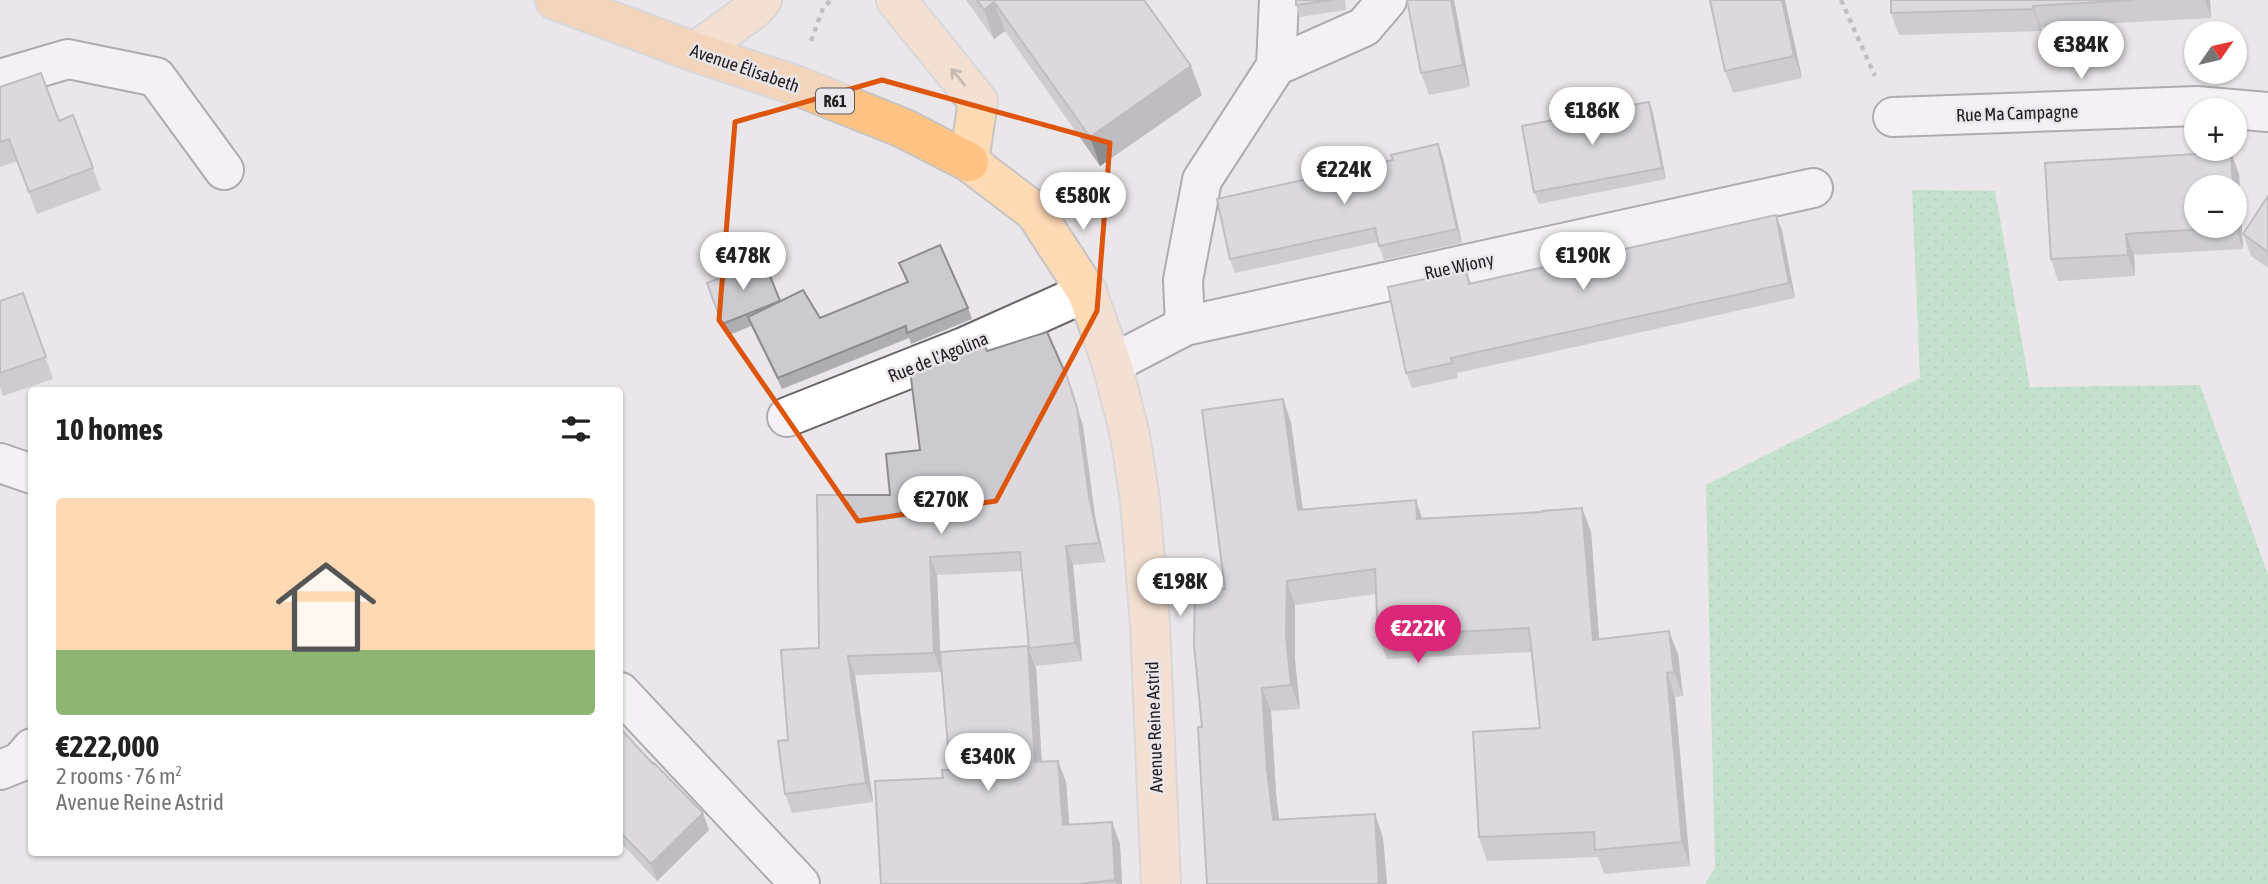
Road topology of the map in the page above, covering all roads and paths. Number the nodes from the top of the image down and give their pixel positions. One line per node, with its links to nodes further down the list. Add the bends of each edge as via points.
1 (555, 0): 9 (highway, Avenue Élisabeth / R61)
2 (762, 0): 9 (main road)
3 (896, 0): 14 (main road, one-way to 3, via 978,101)
4 (1279, 0): 10 (street)
5 (1387, 0): 10 (street, via 1364,27)
6 (1841, 0): 13 (path)
7 (816, 4): 8 (path)
8 (822, 9)
9 (695, 52): 14 (highway, Avenue Élisabeth / R61, via 903,128)
10 (1276, 66): 18 (street, via 1202,180 1183,280)
11 (0, 79): 15 (street, via 68,59 156,77)
12 (2268, 112): 13 (street, Rue Ma Campagne, via 2197,106)
13 (1893, 117)
14 (970, 162): 17 (main road, Avenue Reine Astrid, via 1035,212)
15 (224, 170)
16 (1813, 188): 18 (street, Rue Wiony)
17 (1087, 292): 19 (main road, Avenue Reine Astrid); 20 (street, Rue de l'Agolina)
18 (1185, 326): 19 (street, Rue Wiony)
19 (1112, 364): 27 (main road, Avenue Reine Astrid, via 1130,435 1139,500 1150,624)
20 (787, 417)
21 (0, 463): 22 (street)
22 (28, 473)
23 (623, 695): 26 (street)
24 (28, 753): 25 (street, via 20,762)
25 (0, 770)
26 (800, 884)
27 (1160, 884)

